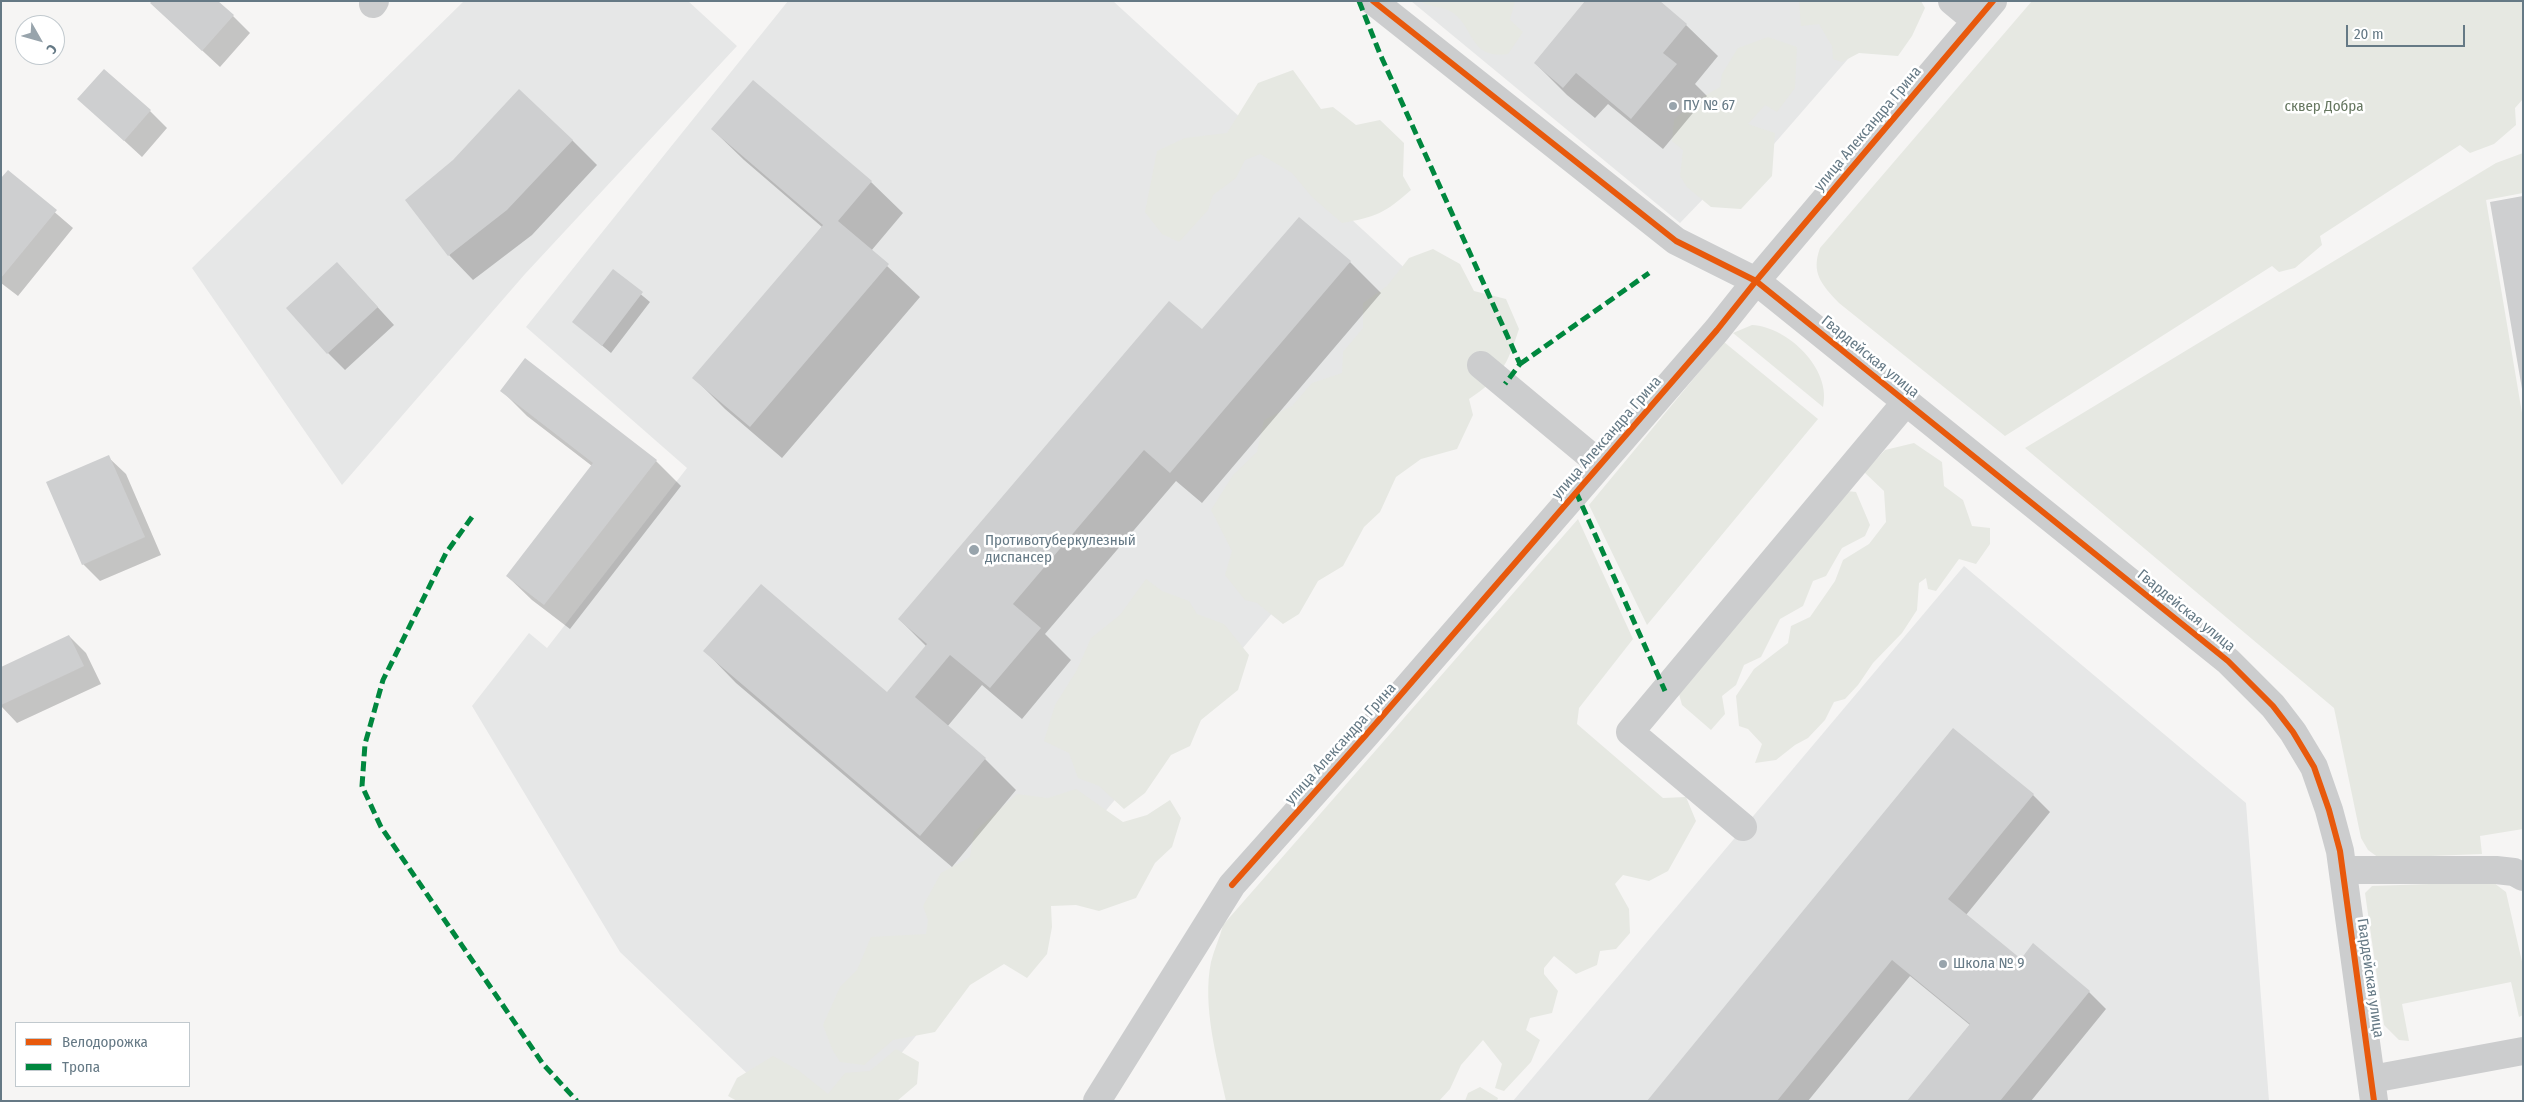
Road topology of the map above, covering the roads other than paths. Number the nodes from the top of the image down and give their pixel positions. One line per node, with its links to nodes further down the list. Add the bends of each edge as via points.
1 (1373, 1): 4 (street, Гвардейская улица, via 1676,241)
2 (1952, 1): 3 (street)
3 (1985, 11): 4 (street, улица Александра Грина)
4 (1756, 281): 6 (street, Гвардейская улица); 7 (street, улица Александра Грина)
5 (1481, 365): 7 (street)
6 (1906, 402): 8 (street, via 1630,732); 9 (street, Гвардейская улица, via 2228,661 2272,706 2314,766 2340,851)
7 (1600, 464): 13 (street, улица Александра Грина, via 1372,729 1232,885)
8 (1743, 828)
9 (2342, 870): 10 (street, via 2496,870 2514,872); 12 (street, Гвардейская улица)
10 (2523, 877)
11 (2523, 1051): 12 (street)
12 (2373, 1090)
13 (1096, 1101)

